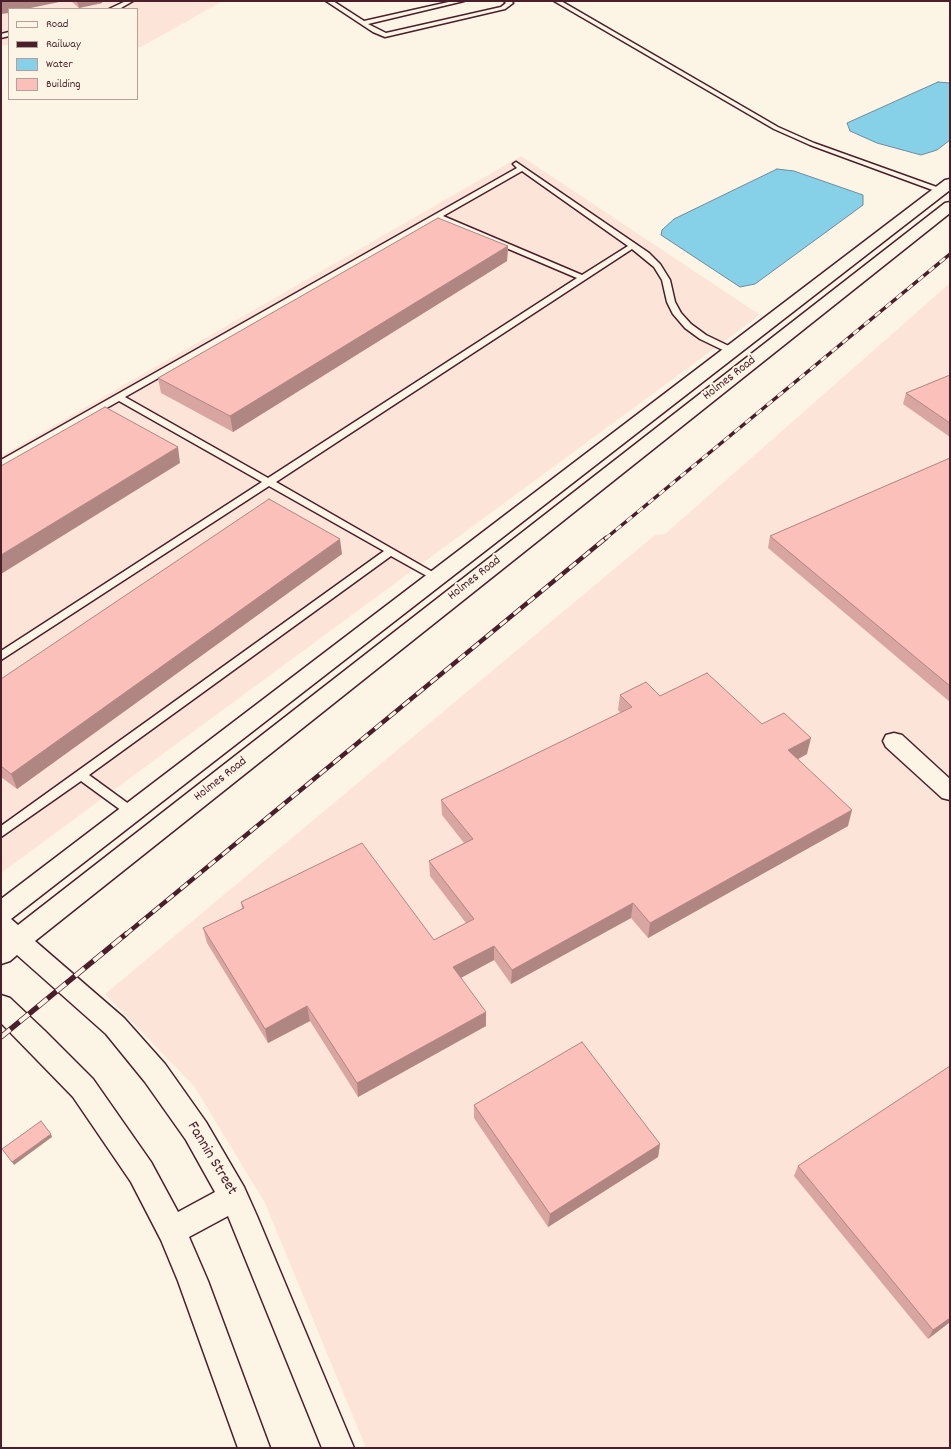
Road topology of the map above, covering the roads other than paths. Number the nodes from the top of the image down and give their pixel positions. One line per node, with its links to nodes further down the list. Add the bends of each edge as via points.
1 (130, 1): 6 (lane)
2 (329, 1): 7 (lane)
3 (461, 1): 7 (lane)
4 (507, 1): 7 (lane, via 510,3 503,8 392,34 380,34)
5 (557, 1): 8 (lane, via 776,128 812,144)
6 (122, 3)
7 (363, 23)
8 (947, 188): 13 (main road, Holmes Road)
9 (950, 206): 14 (main road, Holmes Road)
10 (436, 216): 11 (lane, via 519,165); 12 (lane); 15 (lane)
11 (632, 246): 12 (lane); 13 (lane, via 657,266 666,280 671,302 677,314 688,326 703,337)
12 (583, 278): 17 (lane)
13 (732, 351): 14 (main road); 19 (main road, Holmes Road)
14 (755, 359): 20 (main road, Holmes Road)
15 (119, 397): 16 (lane); 17 (lane)
16 (1, 464)
17 (269, 482): 18 (lane); 21 (lane)
18 (391, 551): 19 (lane); 23 (lane)
19 (438, 578): 20 (main road); 25 (main road, Holmes Road)
20 (460, 591): 28 (main road, Holmes Road)
21 (1, 656)
22 (894, 741): 24 (street)
23 (81, 775): 25 (lane); 26 (lane)
24 (950, 792)
25 (132, 813): 27 (main road, Holmes Road)
26 (1, 832)
27 (1, 913)
28 (7, 940): 30 (main road, Fannin Street, via 110,1022 135,1050 196,1131)
29 (1, 1006): 31 (main road, via 83,1088 125,1147)
30 (234, 1196): 31 (main road); 33 (main road, Fannin Street, via 269,1275)
31 (172, 1231): 32 (main road, via 205,1312)
32 (254, 1448)
33 (338, 1448)

